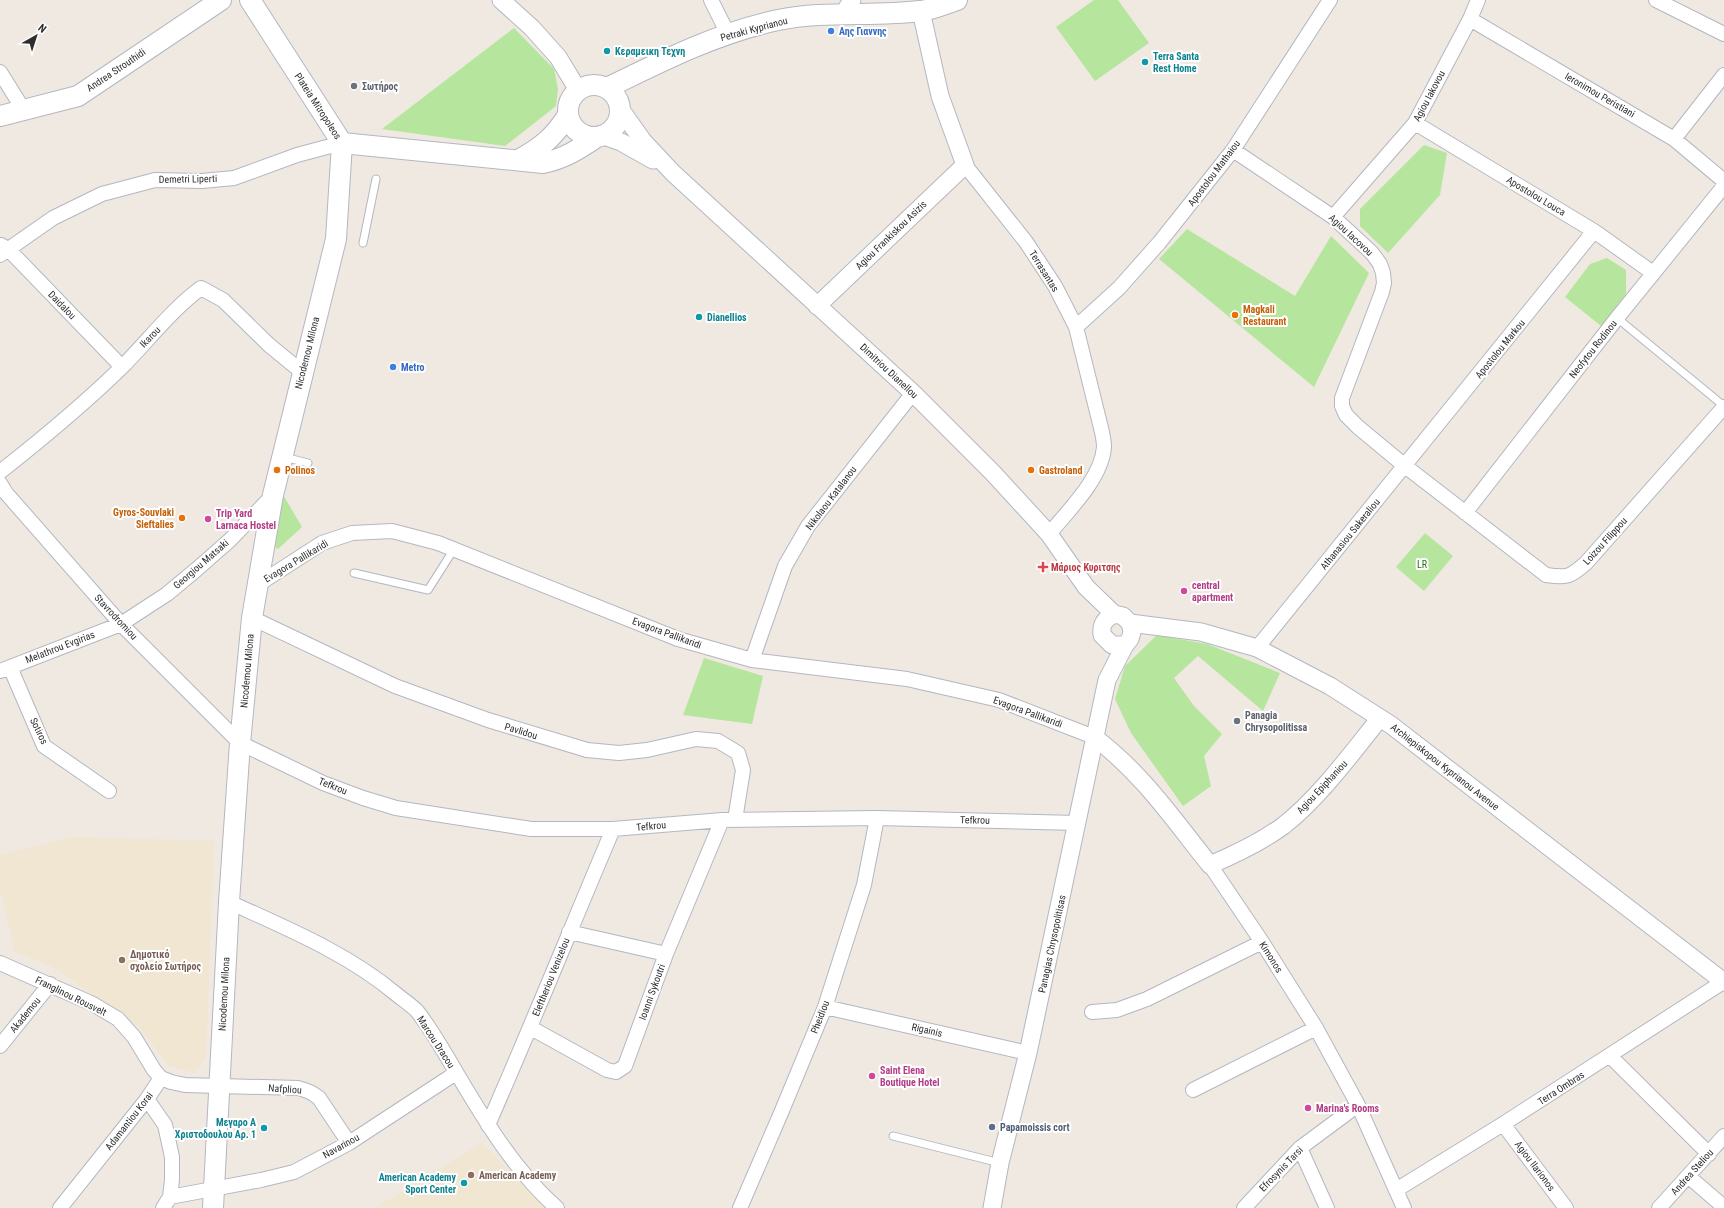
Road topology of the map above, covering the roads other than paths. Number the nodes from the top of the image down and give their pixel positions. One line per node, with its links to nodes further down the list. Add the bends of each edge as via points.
1 (221, 0): 18 (main road, Andrea Strouthidi, via 78,96)
2 (250, 0): 25 (main road, Plateia Mitropoleos)
3 (501, 0): 17 (street, via 532,28 558,57)
4 (711, 0): 12 (street)
5 (957, 0): 10 (main road, Petraki Kyprianou)
6 (1330, 0): 26 (street, Apostolou Mathaiou)
7 (1478, 0): 11 (street, Agiou Iakovou)
8 (1656, 0): 13 (street)
9 (848, 7): 10 (main road, Petraki Kyprianou); 12 (main road, Petraki Kyprianou, via 779,20)
10 (921, 11): 28 (street, Terrasantas, via 940,96)
11 (1470, 19): 22 (street, Agiou Iakovou); 24 (street, Ieronimou Peristiani)
12 (728, 34): 16 (main road, Petraki Kyprianou, via 682,52)
13 (1724, 34)
14 (0, 72): 18 (street)
15 (1724, 75): 24 (street)
16 (607, 88): 17 (main road, via 592,85); 19 (main road, via 619,101)
17 (578, 90): 20 (main road, via 572,95)
18 (23, 109): 21 (main road, Andrea Strouthidi)
19 (620, 110): 23 (main road, via 620,119 616,126); 29 (street, Dimitriou Dianellou, via 643,141)
20 (568, 115): 23 (main road, via 574,129 581,135); 27 (main road, via 547,142)
21 (0, 116)
22 (1415, 123): 33 (street, Agiou Iakovou); 34 (street, Apostolou Louca)
23 (601, 137): 27 (main road, Plateia Mitropoleos, via 558,160 544,163); 29 (street, Dimitriou Dianellou, via 635,149)
24 (1674, 139): 31 (street, Ieronimou Peristiani)
25 (342, 143): 27 (main road, Plateia Mitropoleos); 36 (street, Demetri Liperti, via 297,155 234,178 202,181 155,180 102,194 53,218); 42 (main road, Nicodemou Milona, via 336,239)
26 (1233, 150): 33 (street, Agiou Iacovou); 40 (street, Apostolou Mathaiou, via 1159,243 1119,288)
27 (518, 160)
28 (965, 165): 38 (street, Agiou Frankiskou Asizis); 40 (street, Terrasantas, via 1026,242)
29 (673, 173): 38 (street, Dimitriou Dianellou)
30 (376, 179): 35 (lane)
31 (1724, 181)
32 (1724, 186): 37 (street, Neofytou Rodinou)
33 (1333, 216): 47 (street, Agiou Iacovou, via 1372,252 1380,264 1384,283 1342,398 1342,406 1346,415 1358,427)
34 (1594, 231): 37 (street, Apostolou Louca); 47 (street, Apostolou Markou)
35 (363, 243)
36 (3, 249): 41 (street, Daidalou)
37 (1653, 273): 39 (street, Neofytou Rodinou)
38 (817, 306): 43 (street, Dimitriou Dianellou)
39 (1617, 318): 44 (lane); 51 (street, Neofytou Rodinou)
40 (1076, 327): 52 (street, Terrasantas, via 1104,447 1100,466 1090,482)
41 (122, 367): 42 (street, Ikarou, via 186,300 201,288 223,300 269,345); 48 (street, Ikarou, via 56,428)
42 (302, 372): 45 (main road, Nicodemou Milona)
43 (913, 392): 52 (street, Dimitriou Dianellou); 64 (street, Nikolaou Katalanou, via 808,526 785,566)
44 (1724, 407): 51 (street, Loizou Filippou, via 1586,563 1575,573 1564,578 1546,575)
45 (282, 457): 46 (lane); 50 (main road, Nicodemou Milona)
46 (308, 463)
47 (1405, 466): 51 (street, Loizou Filippou); 63 (street, Athanasiou Sakeraliou)
48 (0, 472)
49 (2, 491): 60 (street, Stavrodromiou)
50 (273, 495): 55 (main road, Nicodemou Milona); 60 (street, Georgiou Matsaki, via 230,540 197,569 167,594)
51 (1464, 513)
52 (1049, 534): 56 (street, Dimitriou Dianellou)
53 (454, 549): 54 (lane, via 428,590); 55 (street, Evagora Pallikaridi, via 392,531 352,533 322,543); 64 (street, Evagora Pallikaridi, via 678,639)
54 (354, 573)
55 (257, 585): 58 (main road, Nicodemou Milona)
56 (1086, 586): 57 (street, Dimitriou Dianellou); 61 (street, Dimitriou Dianellou)
57 (1114, 614): 59 (street, Archiepiskopou Kyprianou Avenue, via 1123,616); 61 (street, via 1107,618)
58 (252, 618): 69 (main road, Nicodemou Milona); 72 (street, Pavlidou, via 395,686 488,720 586,750 619,752 647,750 696,739 718,741 738,754 743,770)
59 (1130, 622): 62 (street, via 1132,632); 63 (street, Archiepiskopou Kyprianou Avenue, via 1201,632)
60 (121, 624): 65 (street, Melathrou Evgirias); 69 (street, Stavrodromiou)
61 (1103, 632): 62 (street, via 1112,644); 66 (street, Panagias Chrysopolitisas)
62 (1125, 645): 66 (street, Panagias Chrysopolitisas)
63 (1257, 648): 67 (street, Archiepiskopou Kyprianou Avenue, via 1330,686)
64 (752, 660): 68 (street, Evagora Pallikaridi, via 915,681 999,700)
65 (5, 669): 70 (street, Sotiros, via 44,746)
66 (1107, 680): 68 (street, Panagias Chrysopolitisas)
67 (1380, 718): 75 (street, Agiou Epiphaniou, via 1306,806 1264,839); 81 (street, Archiepiskopou Kyprianou Avenue)
68 (1094, 737): 73 (street, Panagias Chrysopolitisas); 75 (street, Kimonos, via 1129,766 1150,789)
69 (240, 743): 74 (street, Tefkrou, via 323,783 396,808 531,829); 76 (main road, Nicodemou Milona)
70 (109, 791)
71 (877, 818): 72 (street, Tefkrou); 73 (street, Tefkrou); 83 (street, Pheidiou, via 864,885)
72 (729, 820): 74 (street, Tefkrou); 79 (street, Ioanni Sykoutri)
73 (1078, 823): 88 (street, Panagias Chrysopolitisas)
74 (614, 829): 77 (street, Eleftheriou Venizelou)
75 (1210, 865): 78 (street, Kimonos)
76 (229, 902): 90 (street, Marcou Dracou, via 333,952 379,980 416,1011); 92 (main road, Nicodemou Milona)
77 (569, 932): 79 (street); 85 (street, Eleftheriou Venizelou)
78 (1262, 942): 84 (street, via 1147,999 1117,1010); 86 (street, Kimonos)
79 (666, 954): 85 (street, Ioanni Sykoutri, via 625,1066 616,1072 607,1070)
80 (0, 963): 82 (street, Franglinou Rousvelt)
81 (1724, 982): 89 (street, Terra Ombras)
82 (50, 984): 87 (street, Akademou); 91 (street, Franglinou Rousvelt, via 118,1019 134,1037)
83 (825, 1007): 88 (street, Rigainis); 112 (street, Pheidiou)
84 (1092, 1012)
85 (531, 1028): 97 (street, Eleftheriou Venizelou)
86 (1316, 1028): 93 (street); 95 (street, Kimonos)
87 (0, 1046)
88 (1028, 1054): 103 (street, Panagias Chrysopolitisas)
89 (1610, 1056): 96 (street, Terra Ombras); 102 (street)
90 (456, 1073): 97 (street, Marcou Dracou); 100 (street, Navarinou)
91 (161, 1078): 92 (street, via 185,1085); 94 (street, Adamantiou Korai)
92 (218, 1086): 100 (street, Nafpliou, via 298,1088 314,1093); 105 (main road, Nicodemou Milona)
93 (1193, 1090)
94 (147, 1099): 107 (street, via 165,1125 172,1157 172,1180); 109 (street, Adamantiou Korai)
95 (1358, 1105): 101 (street, Efrosynis Tarsi); 106 (street, Kimonos)
96 (1503, 1124): 106 (street, Terra Ombras); 117 (street, Agiou Ilarionos)
97 (488, 1125): 111 (street, Marcou Dracou, via 516,1164)
98 (893, 1136): 103 (lane)
99 (1724, 1136): 102 (street, Andrea Steliou)
100 (349, 1143): 105 (street, Navarinou, via 294,1172)
101 (1300, 1148): 114 (street, Efrosynis Tarsi); 115 (street)
102 (1709, 1154): 104 (street, Andrea Steliou)
103 (1000, 1163): 113 (street, Panagias Chrysopolitisas)
104 (1688, 1176): 108 (street); 118 (street, Andrea Steliou)
105 (213, 1188): 107 (street, Navarinou); 110 (main road, Nicodemou Milona)
106 (1396, 1190): 116 (street, Kimonos)
107 (166, 1203)
108 (1724, 1207)
109 (60, 1208)
110 (213, 1208)
111 (557, 1208)
112 (740, 1208)
113 (992, 1208)
114 (1244, 1208)
115 (1327, 1208)
116 (1404, 1208)
117 (1566, 1208)
118 (1659, 1208)

